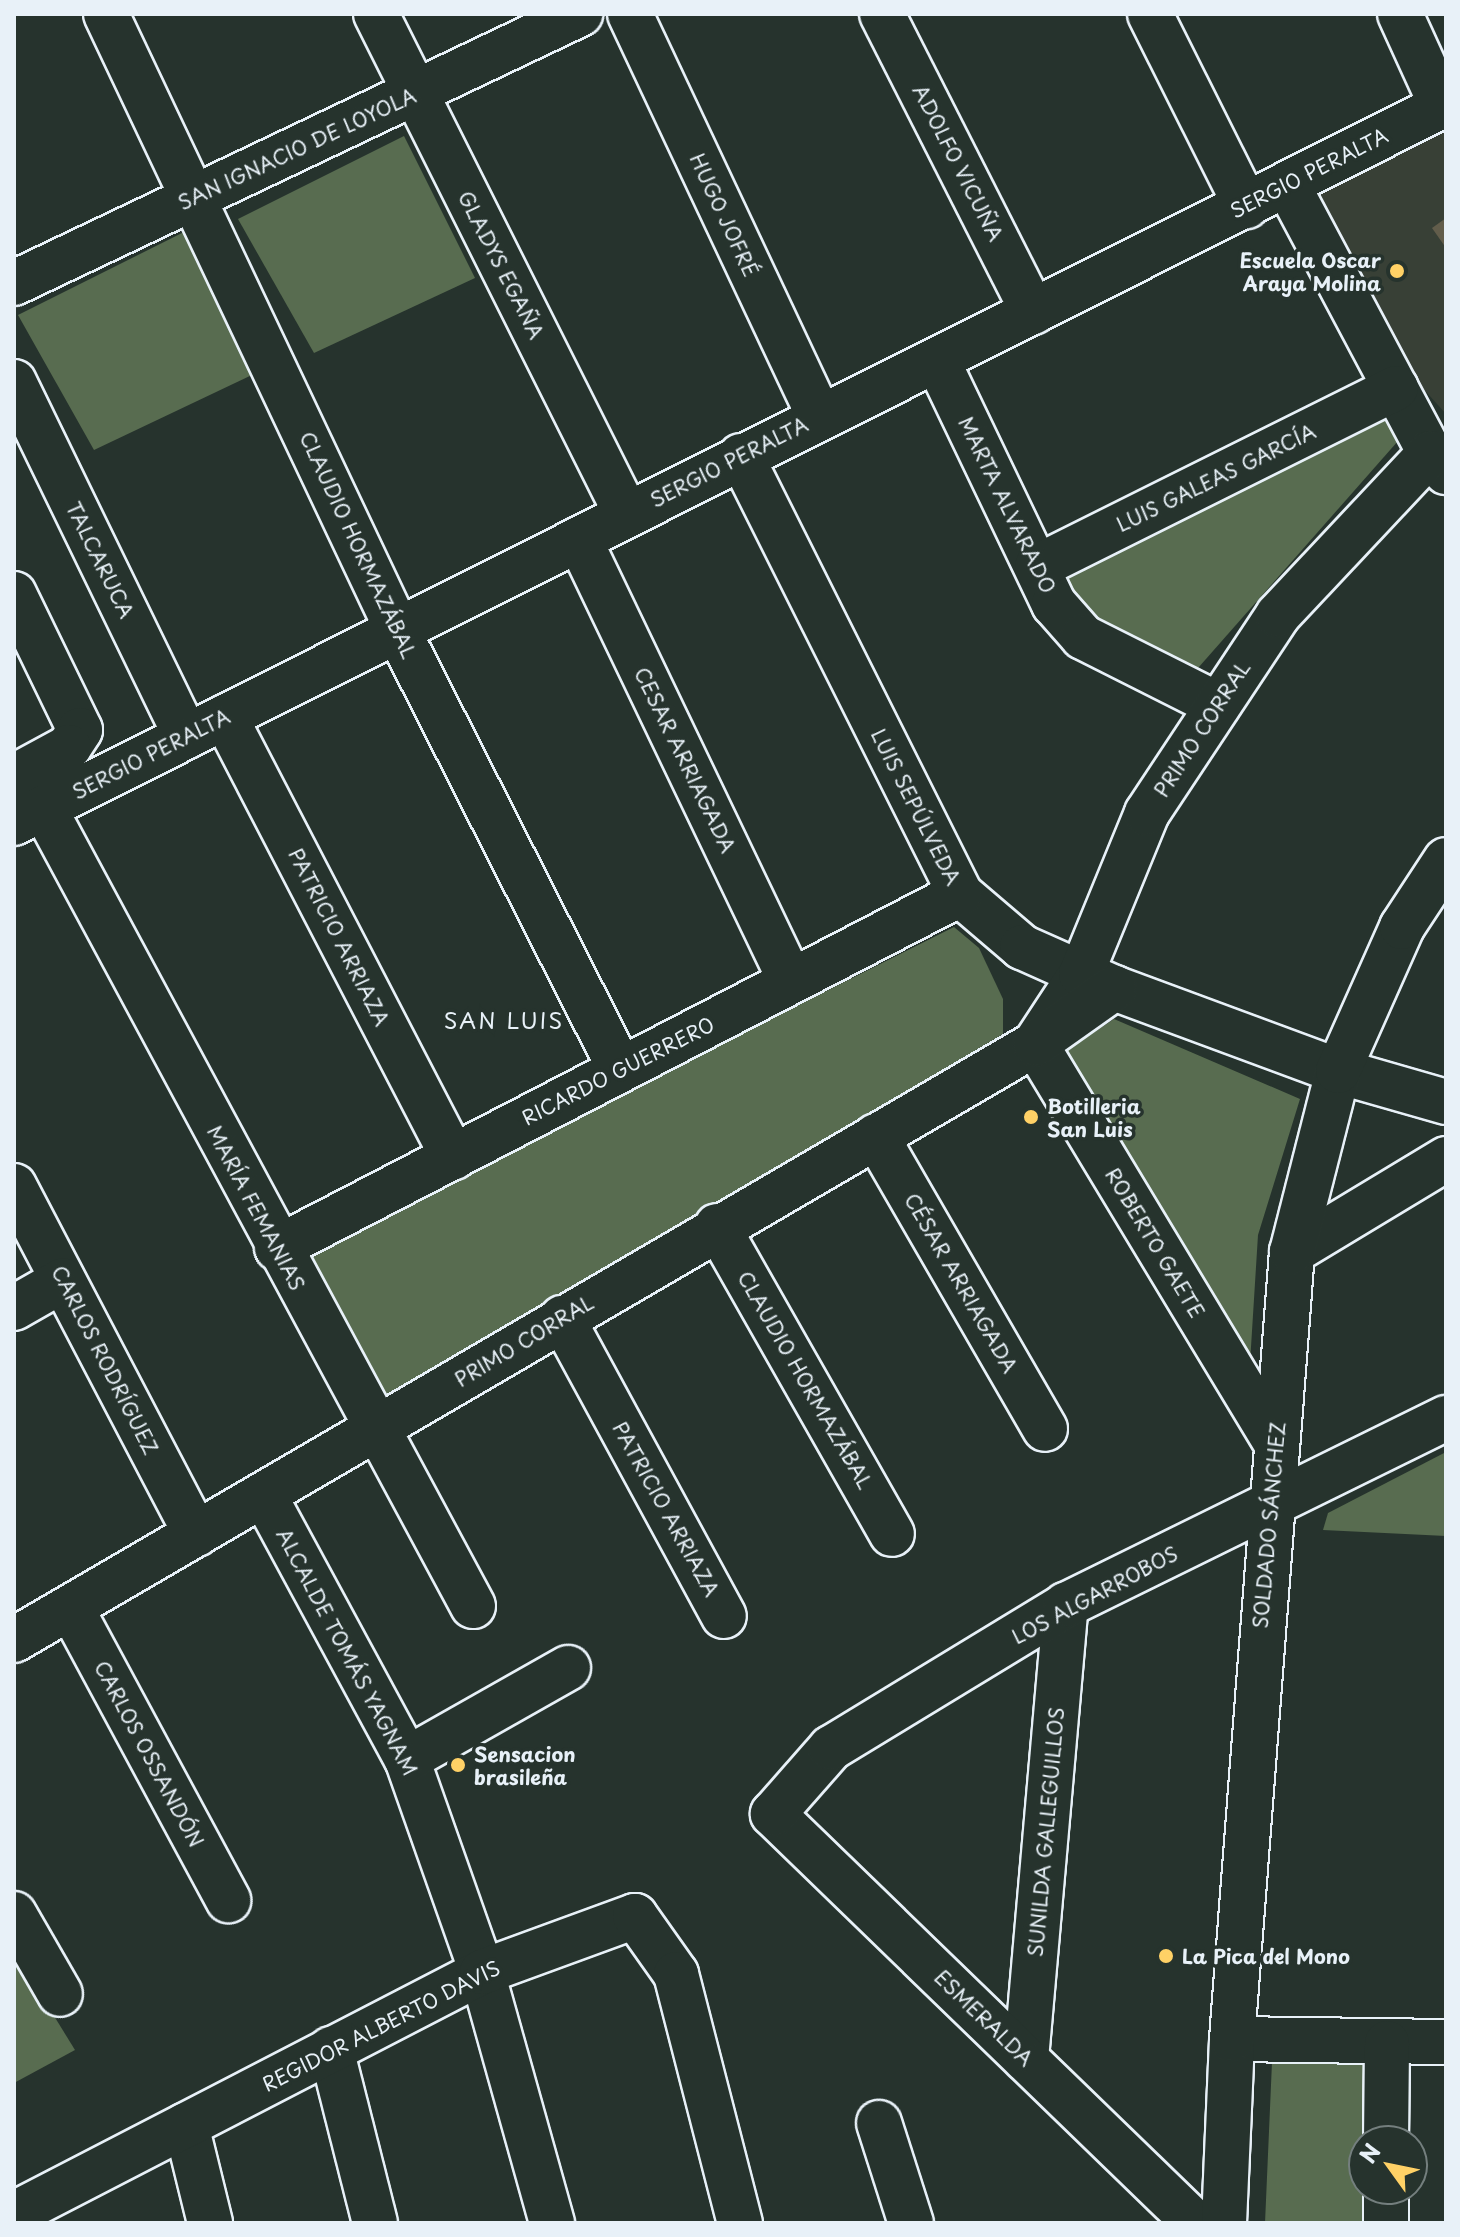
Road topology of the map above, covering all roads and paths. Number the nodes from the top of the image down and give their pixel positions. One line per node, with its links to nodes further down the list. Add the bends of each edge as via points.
1 (106, 14): 11 (street, CLAUDIO HORMAZÁBAL)
2 (376, 14): 8 (street, GLADYS EGAÑA)
3 (580, 14): 8 (street, SAN IGNACIO DE LOYOLA)
4 (630, 14): 18 (street, HUGO JOFRÉ)
5 (882, 14): 14 (street, ADOLFO VICUÑA)
6 (1150, 14): 12 (street)
7 (1400, 14): 9 (street)
8 (414, 93): 11 (street, SAN IGNACIO DE LOYOLA); 21 (street, GLADYS EGAÑA)
9 (1444, 105): 10 (street, SERGIO PERALTA)
10 (1287, 184): 12 (street, SERGIO PERALTA); 17 (street)
11 (195, 197): 13 (street, SAN IGNACIO DE LOYOLA); 25 (street, CLAUDIO HORMAZÁBAL)
12 (1246, 206): 14 (street, SERGIO PERALTA)
13 (14, 283)
14 (1033, 312): 15 (street, SERGIO PERALTA)
15 (937, 360): 18 (street, SERGIO PERALTA); 23 (street, MARTA ALVARADO)
16 (14, 382): 28 (street, TALCARUCA)
17 (1396, 388): 20 (street); 23 (street, LUIS GALEAS GARCÍA)
18 (819, 416): 19 (street, SERGIO PERALTA)
19 (741, 456): 21 (street, SERGIO PERALTA); 32 (street, LUIS SEPÚLVEDA)
20 (1438, 462): 26 (street, PRIMO CORRAL, via 1278,615)
21 (627, 515): 22 (street, SERGIO PERALTA)
22 (579, 539): 25 (street, SERGIO PERALTA); 33 (street, CESAR ARRIAGADA)
23 (1037, 567): 26 (street, MARTA ALVARADO, via 1054,604 1083,637)
24 (14, 594): 29 (street, via 80,730 69,747)
25 (398, 631): 27 (street, SERGIO PERALTA); 36 (street, CLAUDIO HORMAZÁBAL)
26 (1218, 705): 34 (street, PRIMO CORRAL, via 1147,813)
27 (225, 717): 28 (street, SERGIO PERALTA); 40 (street, PATRICIO ARRIAZA)
28 (186, 737): 30 (street, SERGIO PERALTA)
29 (14, 777)
30 (24, 812): 44 (street, MARÍA FEMANIAS)
31 (1446, 860): 37 (street, SOLDADO SÁNCHEZ, via 1402,927)
32 (960, 894): 33 (street, RICARDO GUERRERO); 34 (street, LUIS SEPÚLVEDA, via 1022,947)
33 (791, 981): 36 (street, RICARDO GUERRERO)
34 (1098, 981): 35 (street, PRIMO CORRAL); 37 (street, LUIS SEPÚLVEDA)
35 (1035, 1044): 39 (street, PRIMO CORRAL); 52 (street, ROBERTO GAETE)
36 (621, 1070): 40 (street, RICARDO GUERRERO)
37 (1338, 1071): 38 (street, LUIS SEPÚLVEDA); 45 (street, SOLDADO SÁNCHEZ)
38 (1446, 1102)
39 (876, 1136): 43 (street, PRIMO CORRAL); 51 (street, CÉSAR ARRIAGADA)
40 (453, 1157): 44 (street, RICARDO GUERRERO)
41 (1446, 1159): 45 (street)
42 (14, 1186): 46 (street, CARLOS RODRÍGUEZ)
43 (717, 1226): 48 (street, PRIMO CORRAL); 56 (street, CLAUDIO HORMAZÁBAL)
44 (277, 1248): 50 (street, MARÍA FEMANIAS)
45 (1292, 1252): 52 (street, SOLDADO SÁNCHEZ)
46 (63, 1280): 47 (street); 55 (street, CARLOS RODRÍGUEZ)
47 (14, 1308)
48 (562, 1318): 50 (street, PRIMO CORRAL); 60 (street, PATRICIO ARRIAZA)
49 (1446, 1418): 54 (street, LOS ALGARROBOS)
50 (377, 1428): 53 (street, PRIMO CORRAL); 58 (street, MARÍA FEMANIAS)
51 (1045, 1429)
52 (1276, 1443): 54 (street, SOLDADO SÁNCHEZ)
53 (264, 1495): 55 (street, PRIMO CORRAL); 63 (street, ALCALDE TOMÁS YAGNAM)
54 (1270, 1504): 57 (street, LOS ALGARROBOS); 69 (street, SOLDADO SÁNCHEZ)
55 (196, 1534): 59 (street, PRIMO CORRAL)
56 (892, 1534)
57 (1066, 1605): 64 (street, LOS ALGARROBOS, via 831,1748); 73 (street, SUNILDA GALLEGUILLOS)
58 (473, 1606)
59 (71, 1608): 61 (street, PRIMO CORRAL); 65 (street, CARLOS OSSANDÓN)
60 (724, 1616)
61 (14, 1640)
62 (568, 1668): 63 (street)
63 (407, 1759): 67 (street, ALCALDE TOMÁS YAGNAM)
64 (773, 1814): 73 (street, ESMERALDA)
65 (228, 1900)
66 (14, 1914): 68 (street)
67 (482, 1972): 72 (street, REGIDOR ALBERTO DAVIS); 80 (street, ALCALDE TOMÁS YAGNAM); 81 (street, REGIDOR ALBERTO DAVIS, via 635,1916 676,1974)
68 (60, 1994)
69 (1232, 2039): 71 (street); 84 (street, SOLDADO SÁNCHEZ)
70 (1446, 2042): 71 (street)
71 (1387, 2043): 76 (street)
72 (331, 2049): 75 (street, REGIDOR ALBERTO DAVIS); 79 (street)
73 (1026, 2059): 83 (street, ESMERALDA)
74 (879, 2123): 82 (street)
75 (186, 2125): 77 (street, REGIDOR ALBERTO DAVIS); 78 (street)
76 (1386, 2125)
77 (35, 2212)
78 (210, 2223)
79 (375, 2223)
80 (552, 2223)
81 (740, 2223)
82 (911, 2223)
83 (1195, 2223)
84 (1224, 2223)

